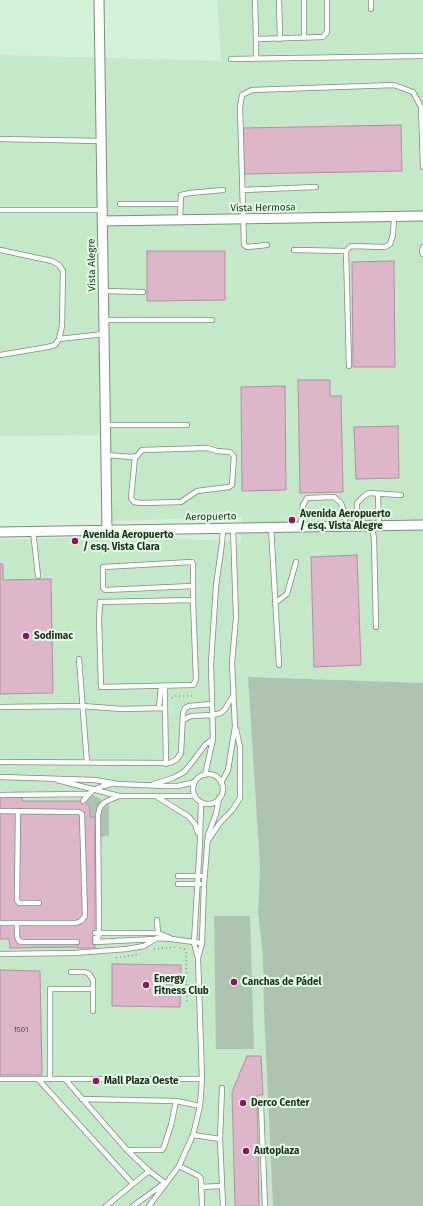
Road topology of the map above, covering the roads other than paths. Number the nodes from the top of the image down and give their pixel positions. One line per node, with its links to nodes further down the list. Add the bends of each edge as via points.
1 (99, 0): 15 (street, Vista Alegre)
2 (255, 0): 9 (lane)
3 (279, 0): 10 (lane)
4 (304, 0): 8 (lane)
5 (327, 0): 8 (lane, via 327,32 322,37)
6 (371, 0): 7 (lane)
7 (371, 9)
8 (304, 38): 10 (lane)
9 (256, 39): 10 (lane); 12 (lane)
10 (280, 39)
11 (423, 56): 12 (lane)
12 (256, 58): 13 (lane)
13 (231, 59)
14 (0, 139): 15 (lane)
15 (101, 140): 23 (street, Vista Alegre)
16 (423, 167): 19 (lane, via 421,107 413,92 394,85 252,90 242,95 240,107)
17 (316, 187): 19 (lane)
18 (223, 190): 21 (lane, via 184,194 181,195)
19 (243, 190): 26 (lane)
20 (120, 204): 21 (lane)
21 (180, 204): 27 (lane)
22 (0, 210): 23 (lane)
23 (102, 210): 28 (street, Vista Alegre)
24 (394, 216): 25 (street, Vista Hermosa); 26 (street, Vista Hermosa); 33 (lane, via 390,244 385,247 351,246)
25 (423, 216)
26 (243, 219): 27 (street, Vista Hermosa); 29 (lane, via 244,245)
27 (180, 220): 28 (street, Vista Hermosa)
28 (102, 221): 35 (street, Vista Alegre)
29 (267, 245)
30 (423, 248): 34 (lane)
31 (0, 250): 40 (lane, via 52,261 63,270 62,326)
32 (294, 250): 33 (lane)
33 (346, 250): 42 (lane)
34 (423, 254)
35 (104, 290): 36 (lane); 37 (street, Vista Alegre)
36 (143, 292)
37 (104, 320): 38 (lane); 39 (street, Vista Alegre)
38 (212, 320)
39 (104, 334): 40 (lane); 43 (street, Vista Alegre)
40 (59, 339): 41 (lane, via 55,345 48,348)
41 (0, 355)
42 (349, 366)
43 (106, 425): 44 (lane); 45 (street, Vista Alegre)
44 (187, 425)
45 (106, 455): 46 (lane); 57 (street, Vista Alegre)
46 (135, 457): 46 (lane, via 142,450 150,449 208,448 230,452 234,456 232,485 197,490 181,502 134,502 131,498)
47 (378, 494): 48 (lane); 51 (lane, via 369,493 360,498 357,503); 52 (lane)
48 (401, 495)
49 (423, 525): 52 (street, Aeropuerto)
50 (346, 526): 51 (street, Aeropuerto); 54 (street, Aeropuerto); 54 (lane, via 341,503 334,497 307,498 303,505)
51 (357, 526): 52 (street, Aeropuerto)
52 (376, 526): 65 (lane)
53 (271, 527): 54 (street, Aeropuerto); 56 (street, Aeropuerto); 64 (lane)
54 (300, 527)
55 (223, 528): 56 (street, Aeropuerto); 57 (street, Aeropuerto); 70 (lane, via 211,652)
56 (233, 528): 69 (lane, via 236,617 232,654)
57 (107, 530): 58 (street, Aeropuerto)
58 (33, 531): 59 (street, Aeropuerto); 61 (lane)
59 (0, 532)
60 (296, 562): 64 (lane, via 287,594)
61 (38, 576)
62 (193, 586): 62 (lane, via 193,564 190,561 105,566 102,570 105,590); 63 (lane)
63 (193, 600): 68 (lane, via 196,683); 68 (lane, via 99,603 102,687)
64 (275, 603): 67 (lane)
65 (376, 628)
66 (79, 659): 71 (lane)
67 (279, 665)
68 (163, 686): 73 (lane); 73 (lane)
69 (234, 695): 74 (lane, via 221,713); 76 (lane)
70 (212, 704): 74 (lane); 75 (lane, via 187,706)
71 (82, 706): 72 (lane); 73 (lane, via 122,709); 79 (lane)
72 (0, 707)
73 (163, 707): 80 (lane)
74 (213, 715): 75 (lane, via 191,716); 77 (lane)
75 (183, 720): 80 (lane, via 181,753 177,759)
76 (235, 727): 85 (lane, via 228,770); 100 (lane, via 240,748 240,798)
77 (213, 739): 81 (lane); 87 (lane, via 205,745 184,772)
78 (0, 762): 79 (lane)
79 (87, 763): 80 (lane)
80 (166, 764)
81 (205, 775): 84 (lane); 85 (lane, via 212,775)
82 (0, 776): 83 (lane)
83 (49, 778): 86 (lane, via 96,780); 88 (lane)
84 (195, 782): 87 (lane, via 178,786); 92 (lane)
85 (221, 783): 94 (lane)
86 (118, 784): 87 (lane); 88 (lane)
87 (150, 785)
88 (93, 790): 89 (lane); 91 (lane)
89 (88, 794): 90 (lane); 95 (lane)
90 (0, 795)
91 (119, 796): 93 (lane); 112 (lane, via 105,802 100,807 98,815 100,935)
92 (195, 796): 93 (lane); 96 (lane)
93 (156, 797): 99 (lane, via 188,816 195,824)
94 (219, 798): 96 (lane, via 213,803); 100 (lane)
95 (84, 801)
96 (201, 802): 99 (lane)
97 (0, 811): 98 (lane)
98 (18, 811): 107 (lane, via 17,900 19,903); 110 (lane, via 82,814 85,916 76,923)
99 (200, 841): 102 (lane)
100 (206, 844): 103 (lane)
101 (178, 876): 102 (lane)
102 (198, 876): 103 (lane); 105 (lane)
103 (204, 876): 106 (lane)
104 (178, 884): 105 (lane)
105 (197, 884): 106 (lane); 114 (lane)
106 (204, 884): 115 (lane)
107 (39, 903)
108 (157, 920): 111 (lane)
109 (0, 923): 110 (lane)
110 (17, 923): 113 (lane, via 17,936 22,942)
111 (157, 936): 112 (lane); 112 (lane); 114 (lane); 116 (lane, via 144,946 127,949)
112 (95, 938)
113 (77, 942)
114 (194, 943): 115 (lane); 117 (lane)
115 (202, 943): 117 (lane)
116 (0, 954)
117 (198, 958): 125 (lane)
118 (72, 972): 119 (lane, via 90,974)
119 (93, 989): 120 (lane); 123 (lane, via 50,989)
120 (93, 1011)
121 (0, 1079): 122 (lane)
122 (38, 1079): 123 (lane); 137 (lane)
123 (50, 1079): 124 (lane)
124 (65, 1079): 125 (lane); 127 (lane)
125 (202, 1079): 130 (lane)
126 (222, 1088): 132 (lane)
127 (82, 1099): 128 (lane); 133 (lane)
128 (176, 1101): 130 (lane); 133 (lane, via 162,1150)
129 (261, 1105): 145 (lane)
130 (200, 1106): 131 (lane)
131 (193, 1135): 132 (lane); 134 (lane)
132 (220, 1139): 138 (lane)
133 (127, 1150): 135 (lane)
134 (179, 1166): 136 (lane); 139 (lane, via 199,1176)
135 (149, 1171): 136 (lane); 137 (lane)
136 (165, 1183): 141 (lane); 142 (lane)
137 (132, 1184): 140 (lane)
138 (222, 1186): 139 (lane); 144 (lane)
139 (201, 1187): 143 (lane)
140 (106, 1206)
141 (133, 1206)
142 (149, 1206)
143 (202, 1206)
144 (223, 1206)
145 (265, 1206)

